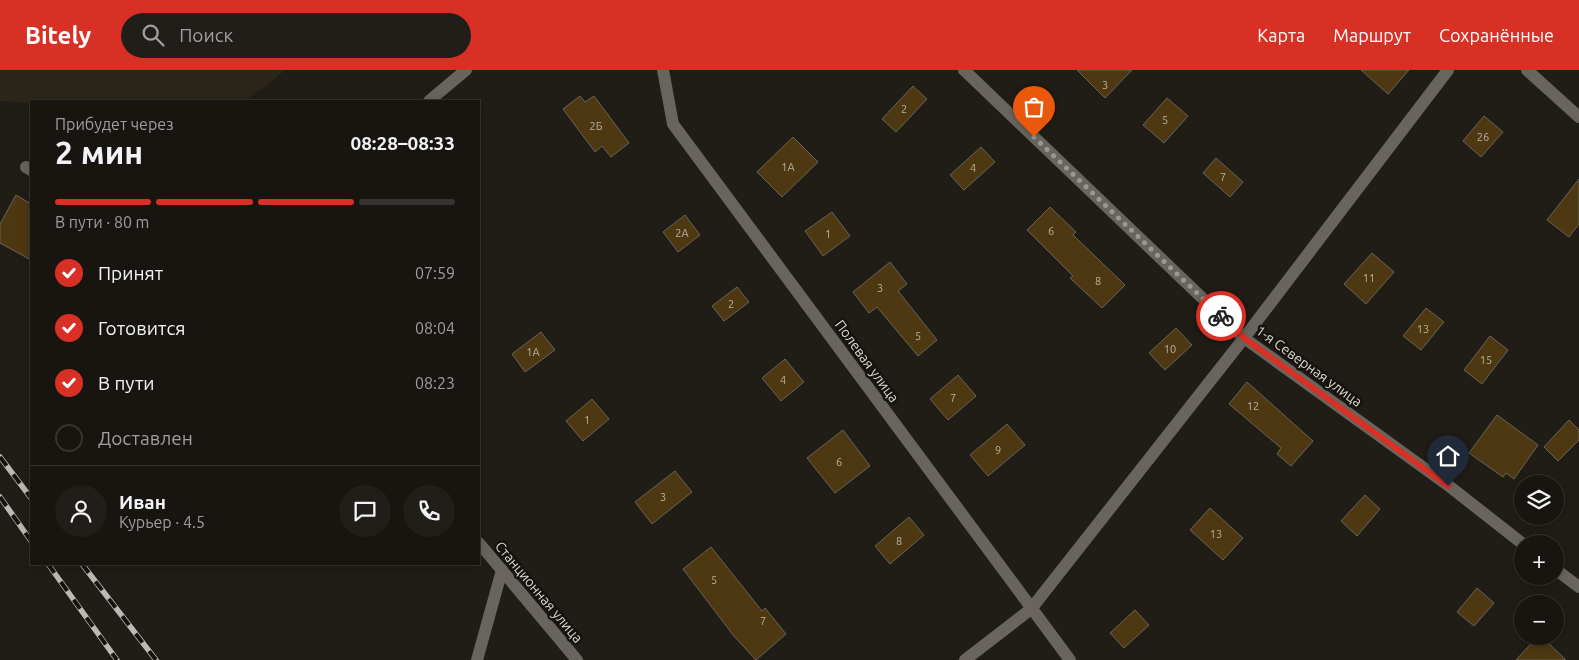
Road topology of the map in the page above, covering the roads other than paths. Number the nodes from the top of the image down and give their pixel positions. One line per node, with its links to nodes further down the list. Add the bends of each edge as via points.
1 (466, 70): 6 (street)
2 (663, 70): 14 (street, Полевая улица, via 673,124)
3 (964, 70): 8 (street, 1-я Северная улица)
4 (1448, 70): 8 (street)
5 (1527, 70): 7 (street)
6 (429, 100)
7 (1579, 117)
8 (1244, 338): 9 (street, 1-я Северная улица); 14 (street)
9 (1514, 537)
10 (480, 544): 11 (street, Станционная улица)
11 (502, 570): 15 (street); 16 (street, Станционная улица)
12 (1564, 575): 13 (street)
13 (1579, 587)
14 (1031, 609): 17 (street); 18 (street, Полевая улица)
15 (477, 660)
16 (577, 660)
17 (965, 660)
18 (1070, 660)

